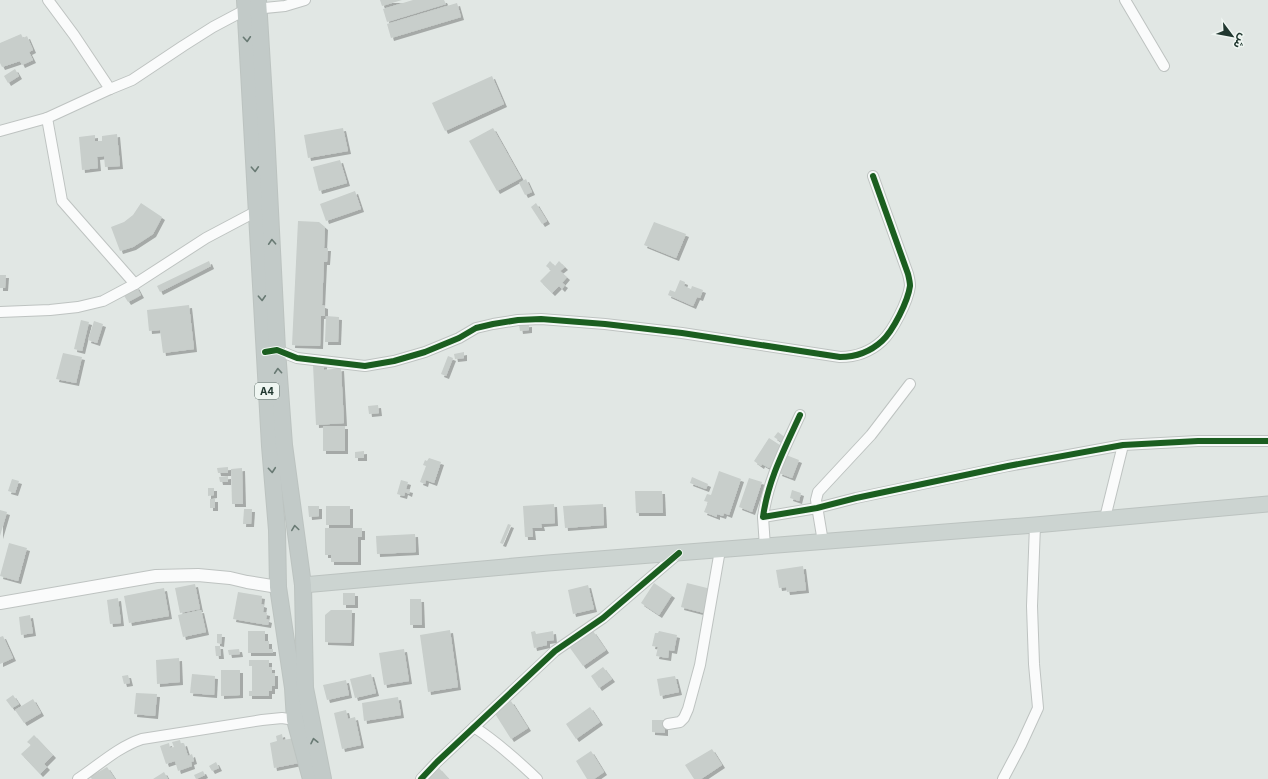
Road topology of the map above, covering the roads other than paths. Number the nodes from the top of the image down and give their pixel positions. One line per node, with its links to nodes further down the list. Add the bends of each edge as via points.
1 (48, 0): 6 (street)
2 (305, 0): 4 (street, via 285,6)
3 (1124, 0): 5 (street)
4 (252, 5): 6 (street, via 132,80); 10 (highway, A4, one-way to 10); 13 (highway, A4, one-way to 4, via 266,131)
5 (1164, 66)
6 (110, 89): 7 (street)
7 (47, 118): 8 (street); 11 (street, via 62,201)
8 (0, 131)
9 (873, 176): 13 (street, via 908,274 910,287 889,332 882,341 858,355 840,357 682,333 541,319 487,325 425,352 365,366 297,358)
10 (257, 211): 11 (street, via 206,238); 13 (highway, A4, one-way to 13)
11 (135, 284): 12 (street, via 90,305)
12 (0, 312)
13 (271, 351): 18 (highway, A4)
14 (910, 384): 20 (street, via 871,435 820,489 816,500)
15 (800, 415): 21 (street, via 773,474)
16 (1268, 441): 17 (street)
17 (1123, 445): 20 (street, via 938,480); 22 (street)
18 (277, 446): 27 (highway, A4, one-way to 27); 28 (highway, A4, one-way to 18)
19 (1268, 504): 22 (main road)
20 (817, 508): 21 (street); 24 (street)
21 (763, 518): 25 (street)
22 (1105, 518): 23 (main road)
23 (1035, 525): 24 (main road); 44 (street, via 1032,606 1038,708)
24 (824, 542): 25 (main road)
25 (765, 547): 26 (main road)
26 (720, 550): 29 (main road); 37 (street, via 700,665 688,709 680,722)
27 (278, 553): 28 (highway); 31 (highway, A4)
28 (299, 553): 30 (highway, A4)
29 (680, 553): 30 (main road); 38 (street, via 603,618 555,651)
30 (303, 585): 33 (highway, A4)
31 (278, 587): 32 (street, via 198,575 156,576); 34 (highway, A4)
32 (0, 603)
33 (304, 611): 34 (highway); 35 (highway, A4)
34 (282, 612): 35 (highway, A4)
35 (299, 688): 36 (highway, A4); 41 (highway, A4, one-way to 35)
36 (295, 720): 39 (street, via 262,720 142,739 119,750); 40 (highway, A4)
37 (668, 724)
38 (474, 727): 42 (street); 43 (street, via 505,749)
39 (78, 779)
40 (311, 779)
41 (323, 779)
42 (421, 779)
43 (537, 779)
44 (1003, 779)

